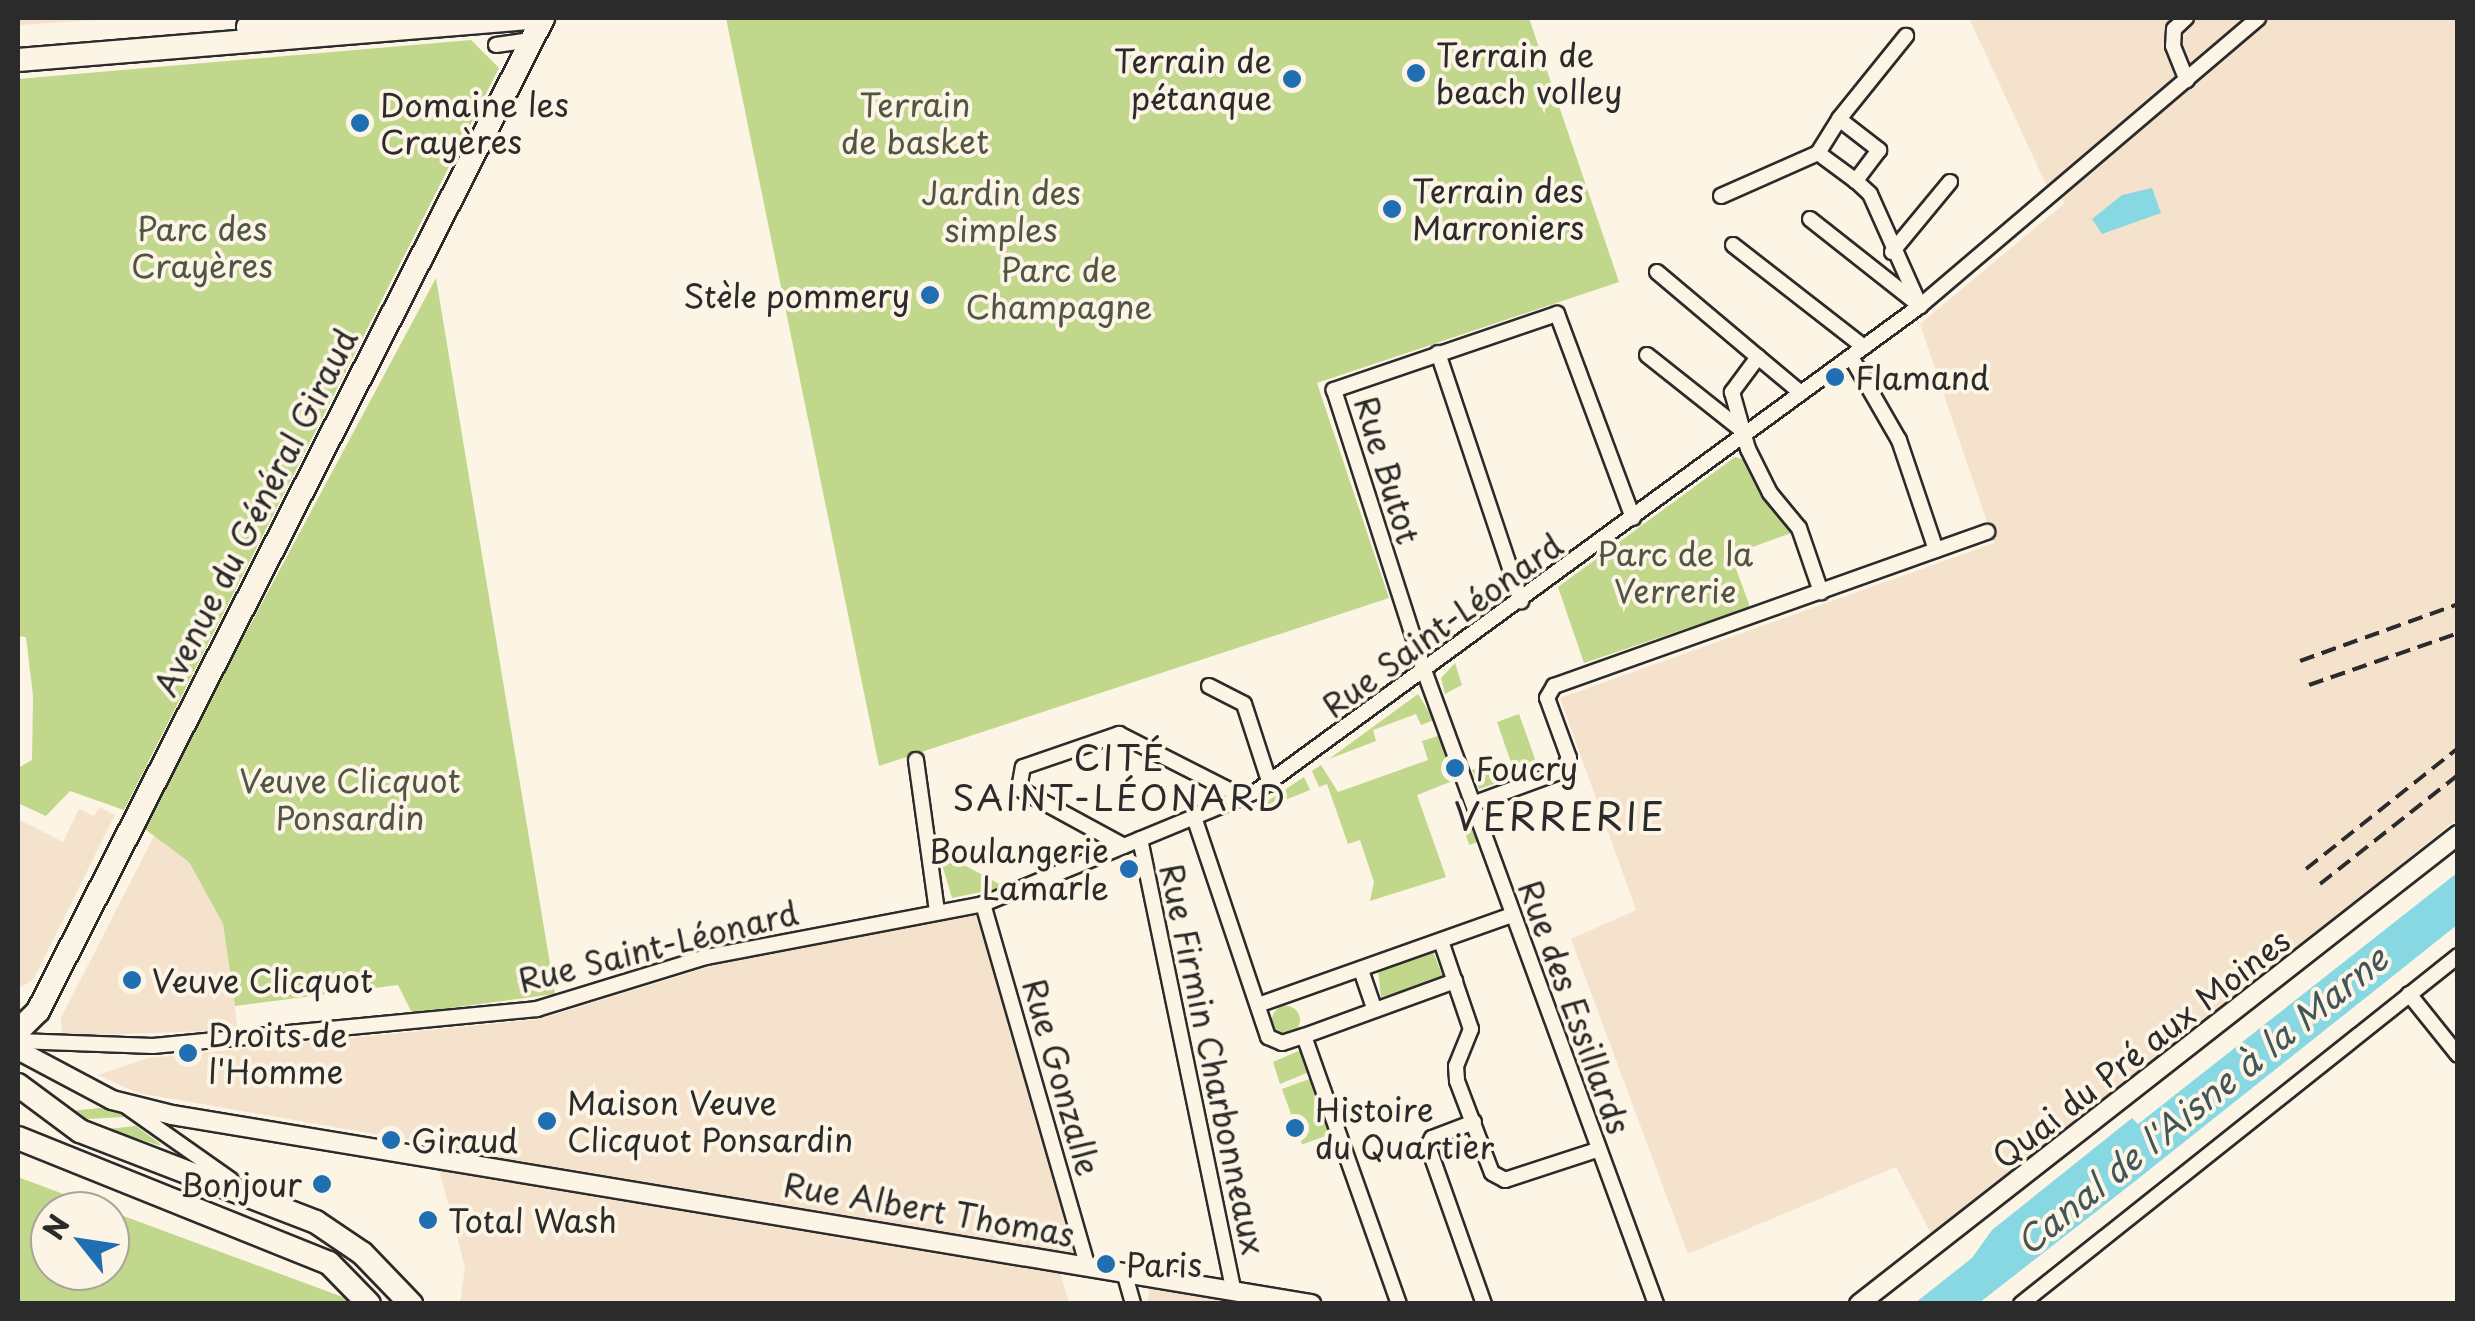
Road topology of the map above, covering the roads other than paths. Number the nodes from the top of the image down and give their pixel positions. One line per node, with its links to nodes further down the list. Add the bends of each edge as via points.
1 (364, 18): 8 (main road)
2 (543, 18): 6 (main road, Avenue du Général Giraud)
3 (2186, 18): 10 (street, via 2174,28 2173,46)
4 (2258, 18): 10 (street, Rue Saint-Léonard)
5 (506, 20): 6 (main road); 9 (main road)
6 (530, 29): 53 (main road, Avenue du Général Giraud, via 38,1011)
7 (1906, 36): 11 (street)
8 (18, 44)
9 (18, 60)
10 (2187, 80): 20 (street, Rue Saint-Léonard)
11 (1839, 118): 12 (street); 13 (street, via 1878,150)
12 (1818, 153): 13 (street); 15 (street)
13 (1856, 181): 18 (street, via 1870,194)
14 (1950, 182): 18 (street)
15 (1721, 196)
16 (1810, 219): 20 (street)
17 (1734, 245): 21 (street)
18 (1892, 252): 20 (street)
19 (1657, 272): 25 (street)
20 (1920, 306): 21 (street, Rue Saint-Léonard)
21 (1864, 347): 24 (street, Rue Saint-Léonard)
22 (1438, 353): 28 (street, via 1556,314); 32 (street); 33 (street, Rue Butot, via 1338,383 1332,399)
23 (1646, 354): 27 (street)
24 (1851, 356): 26 (street, Rue Saint-Léonard); 30 (street, via 1899,440)
25 (1758, 357): 26 (street); 27 (street, via 1732,392)
26 (1802, 393): 27 (street, Rue Saint-Léonard)
27 (1741, 432): 28 (street, Rue Saint-Léonard); 31 (street, via 1770,493 1799,528)
28 (1633, 518): 32 (street, Rue Saint-Léonard)
29 (1986, 532): 30 (street)
30 (1936, 550): 31 (street)
31 (1821, 592): 38 (street, via 1554,686 1547,698 1569,758 1562,770)
32 (1521, 601): 33 (street, Rue Saint-Léonard)
33 (1425, 673): 36 (street, Rue Saint-Léonard); 38 (street, Rue des Essillards)
34 (1209, 686): 36 (street, via 1244,704)
35 (916, 760): 44 (street)
36 (1270, 784): 37 (street, Rue Saint-Léonard)
37 (1243, 797): 39 (street, Rue Saint-Léonard); 42 (street, via 1119,734 1023,767 1019,789)
38 (1474, 802): 45 (street, Rue des Essillards)
39 (1194, 817): 41 (street, Rue Saint-Léonard); 51 (street)
40 (2458, 836): 74 (street, Quai du Pré aux Moines)
41 (1140, 839): 42 (street, Rue Saint-Léonard); 66 (street, Rue Firmin Charbonneaux)
42 (1124, 846): 43 (street, Rue Saint-Léonard)
43 (982, 904): 44 (street, Rue Saint-Léonard); 64 (street, Rue Gonzalle)
44 (936, 912): 55 (street, Rue Saint-Léonard, via 706,957 538,1008 152,1046)
45 (1512, 915): 46 (street); 62 (street, Rue des Essillards)
46 (1441, 941): 48 (street); 49 (street)
47 (2458, 956): 50 (street)
48 (1361, 970): 51 (street); 52 (street)
49 (1455, 982): 52 (street); 60 (street, via 1471,1029 1456,1066)
50 (2410, 994): 57 (street); 75 (street)
51 (1258, 1004): 54 (street, via 1274,1042)
52 (1374, 1008): 54 (street)
53 (18, 1030)
54 (1304, 1036): 71 (street)
55 (18, 1041)
56 (18, 1050): 59 (street, Rue Albert Thomas)
57 (2458, 1055)
58 (18, 1085): 63 (main road, via 80,1131)
59 (124, 1104): 63 (street); 64 (street, Rue Albert Thomas)
60 (1474, 1122): 62 (street, via 1492,1173 1505,1180); 72 (street, via 1432,1138 1428,1146)
61 (18, 1138): 67 (main road, via 329,1263)
62 (1597, 1150): 73 (street, Rue des Essillards)
63 (261, 1199): 68 (main road, via 339,1235)
64 (1088, 1266): 65 (street, Rue Albert Thomas)
65 (1124, 1272): 66 (street, Rue Albert Thomas); 69 (street)
66 (1233, 1290): 70 (street, Rue Albert Thomas)
67 (369, 1304)
68 (411, 1304)
69 (1134, 1304)
70 (1311, 1304)
71 (1399, 1304)
72 (1484, 1304)
73 (1656, 1304)
74 (1859, 1304)
75 (2021, 1304)

